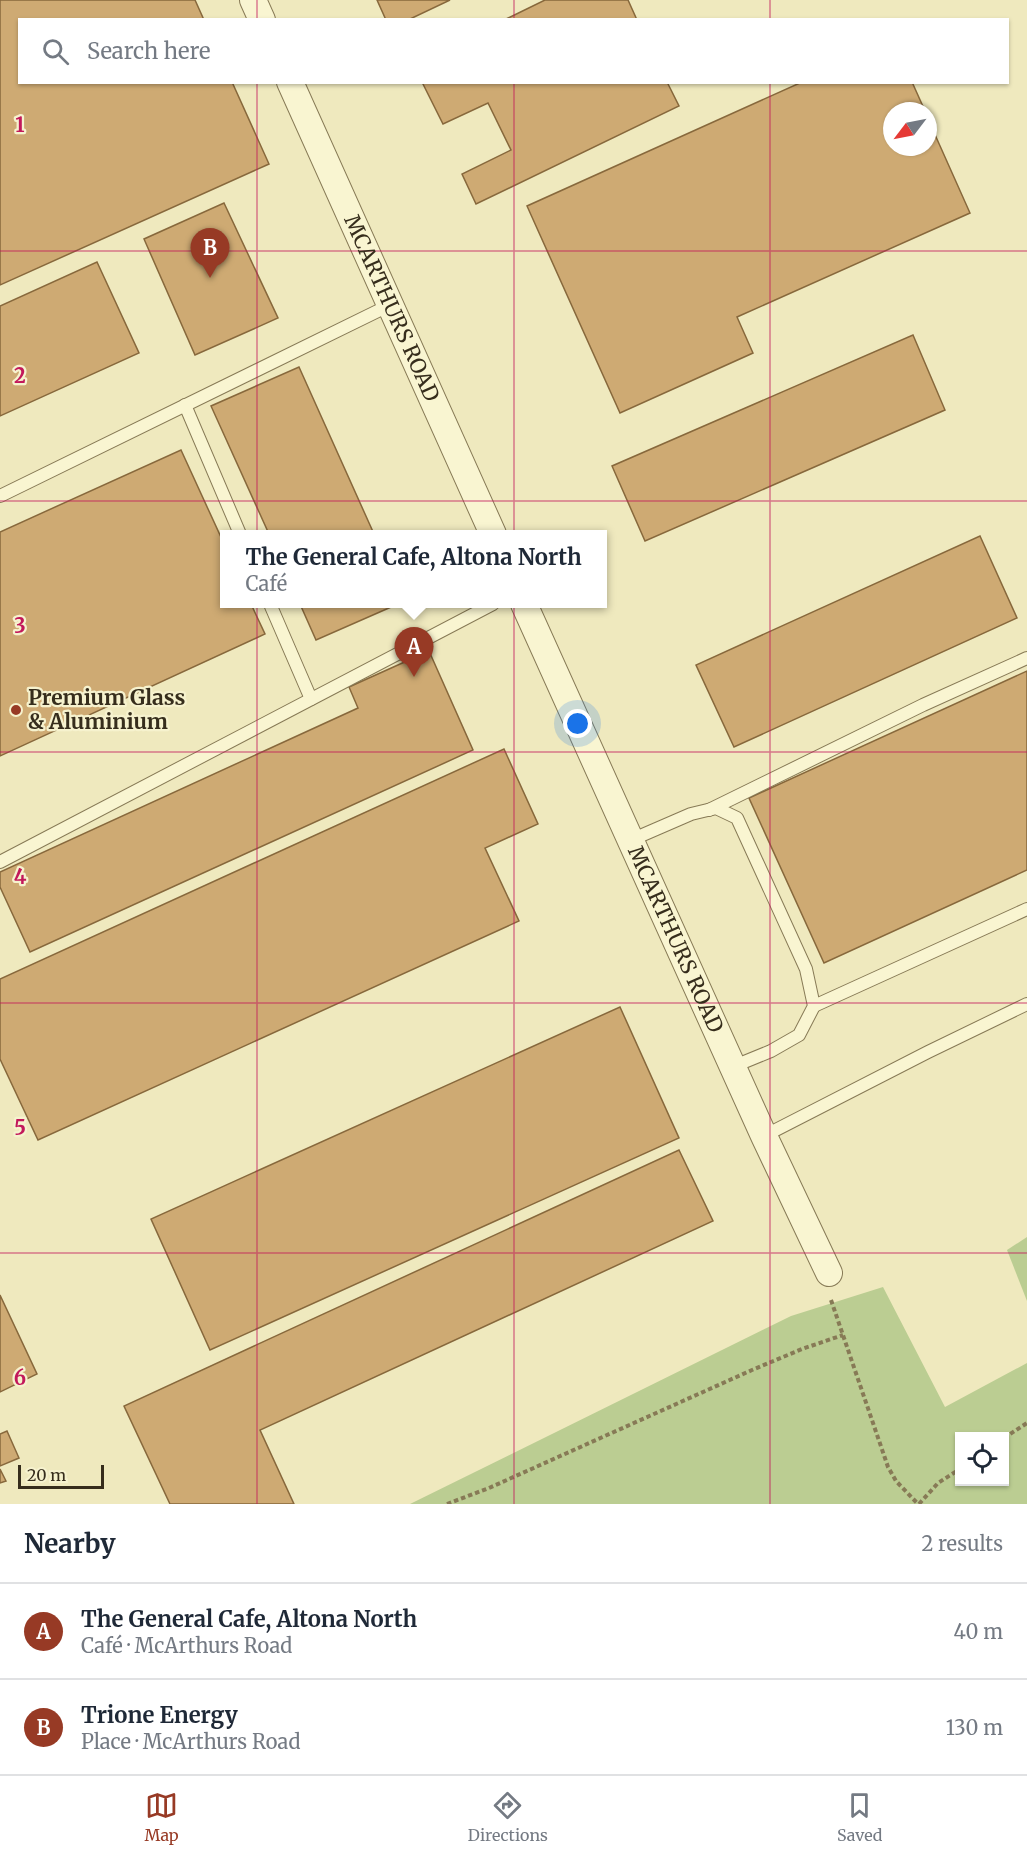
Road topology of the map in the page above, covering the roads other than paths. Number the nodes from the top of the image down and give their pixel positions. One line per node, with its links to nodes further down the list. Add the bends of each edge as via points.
1 (253, 0): 2 (street)
2 (261, 18)
3 (291, 84): 4 (street, MCARTHURS ROAD)
4 (390, 305): 5 (lane); 8 (street, MCARTHURS ROAD)
5 (185, 405): 6 (lane); 7 (lane)
6 (0, 496)
7 (238, 530)
8 (491, 530)
9 (272, 608): 13 (lane)
10 (483, 608): 13 (lane)
11 (526, 608): 15 (street, MCARTHURS ROAD)
12 (1027, 658): 14 (lane)
13 (310, 699): 16 (lane)
14 (708, 810): 15 (lane); 19 (lane, via 716,808 737,818 806,969)
15 (631, 840): 20 (street, MCARTHURS ROAD)
16 (0, 862)
17 (1027, 909): 19 (lane)
18 (1027, 1004): 21 (lane)
19 (814, 1006): 20 (lane, via 799,1035)
20 (732, 1067): 21 (street, MCARTHURS ROAD)
21 (764, 1136): 22 (street, MCARTHURS ROAD)
22 (829, 1274)

